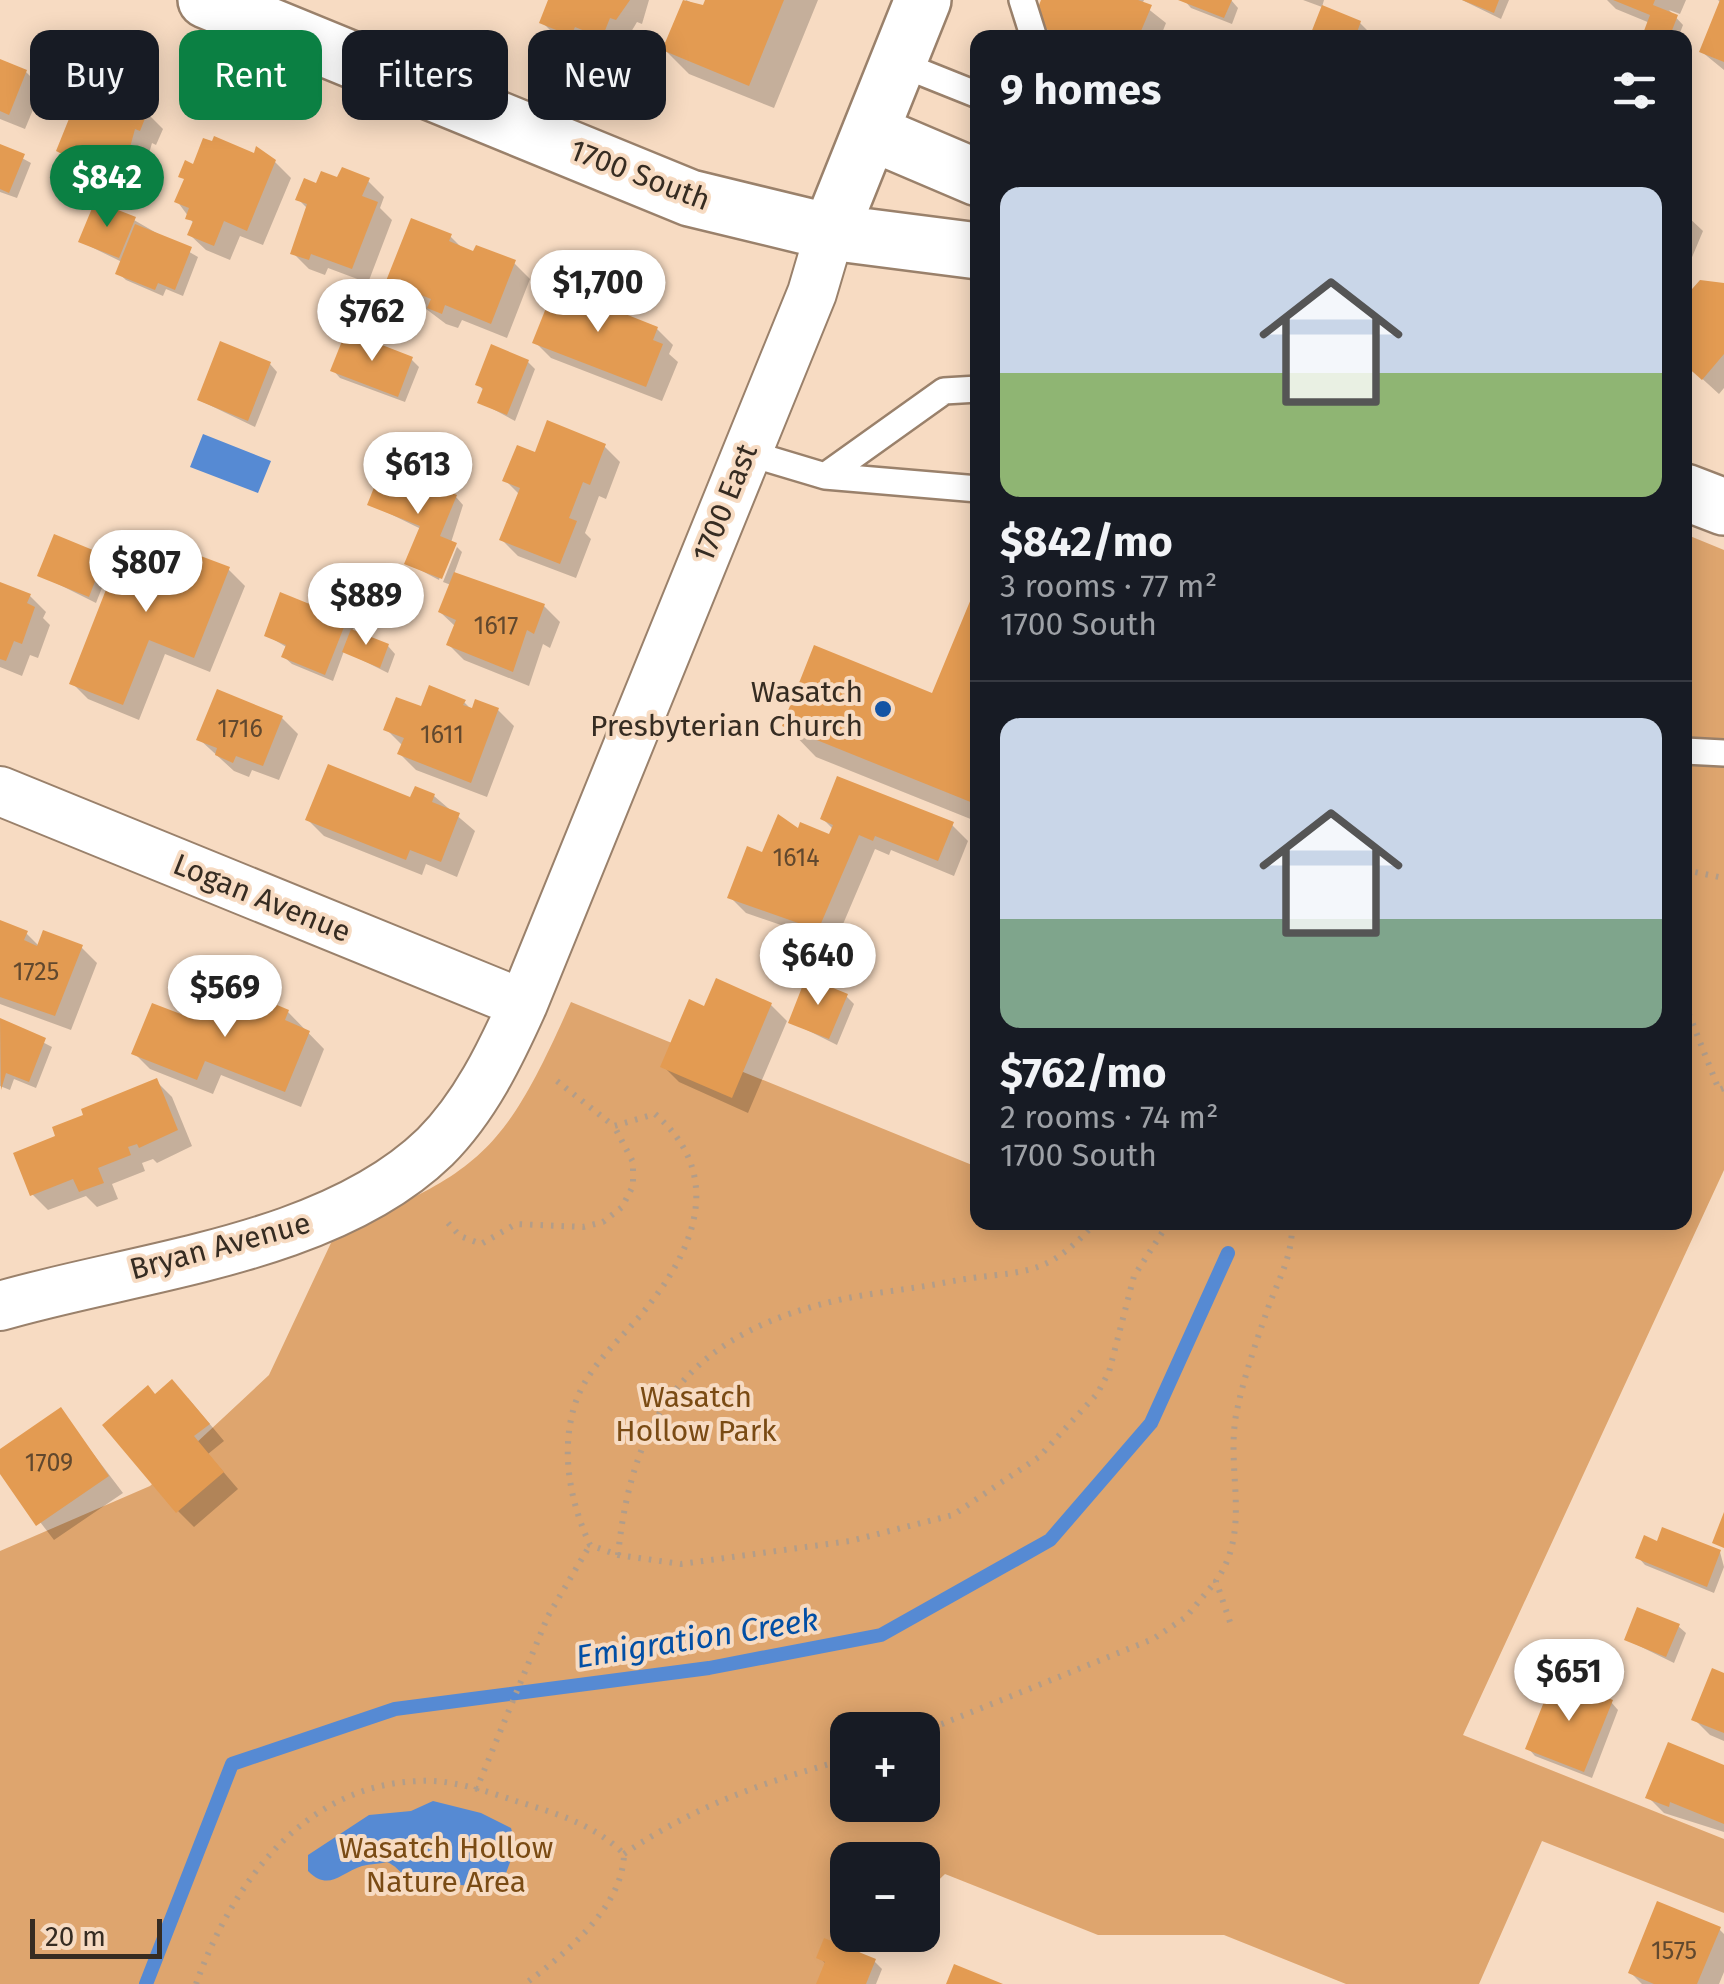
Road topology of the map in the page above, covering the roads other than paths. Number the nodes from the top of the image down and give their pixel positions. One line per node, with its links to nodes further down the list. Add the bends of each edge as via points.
1 (206, 0): 9 (street, 1700 South, via 690,198)
2 (924, 0): 5 (street, 1700 East)
3 (1022, 0): 4 (lane)
4 (1031, 30)
5 (898, 63): 6 (lane); 7 (street, 1700 East)
6 (970, 92)
7 (870, 132): 8 (street); 9 (street, 1700 East)
8 (970, 174)
9 (830, 232): 10 (street, 1700 South); 12 (street, 1700 East)
10 (970, 250)
11 (970, 389): 13 (lane, via 944,390)
12 (746, 452): 13 (lane); 20 (street, 1700 East)
13 (825, 476): 14 (lane)
14 (970, 488)
15 (1692, 495): 16 (street)
16 (1724, 507)
17 (1692, 751): 18 (lane)
18 (1724, 753)
19 (0, 791): 20 (street, Logan Avenue)
20 (523, 1004): 21 (street, Bryan Avenue, via 475,1098 435,1146 388,1184 322,1218 235,1247)
21 (0, 1306)

